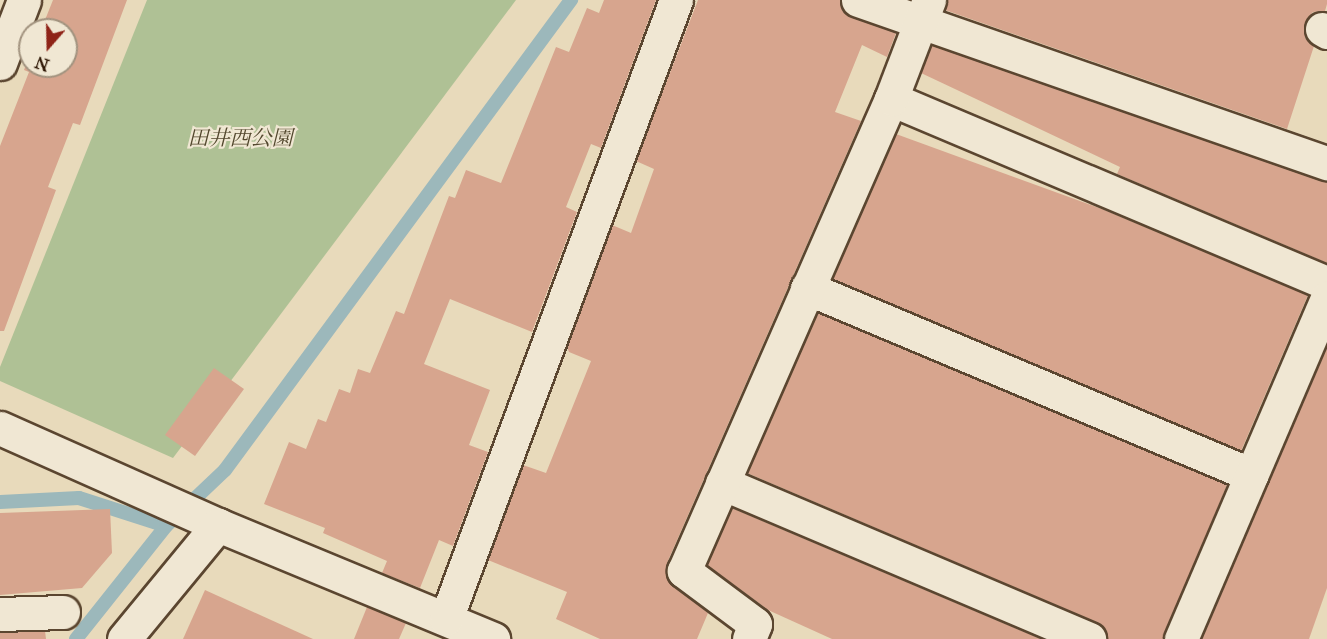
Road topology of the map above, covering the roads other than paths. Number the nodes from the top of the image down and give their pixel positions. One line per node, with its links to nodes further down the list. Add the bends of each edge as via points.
1 (24, 0): 5 (street)
2 (676, 0): 17 (street)
3 (858, 0): 4 (street)
4 (925, 10): 6 (street); 7 (street)
5 (0, 63)
6 (891, 99): 8 (street); 9 (street)
7 (1327, 163)
8 (1327, 283)
9 (807, 288): 12 (street); 13 (street)
10 (1327, 298): 12 (street)
11 (0, 428): 14 (street)
12 (1251, 476): 22 (street)
13 (722, 483): 20 (street, via 684,572 755,624); 21 (street)
14 (194, 514): 17 (street); 18 (street)
15 (63, 612): 16 (street)
16 (0, 614)
17 (446, 619): 19 (street)
18 (124, 639)
19 (493, 639)
20 (749, 639)
21 (1089, 639)
22 (1181, 639)

